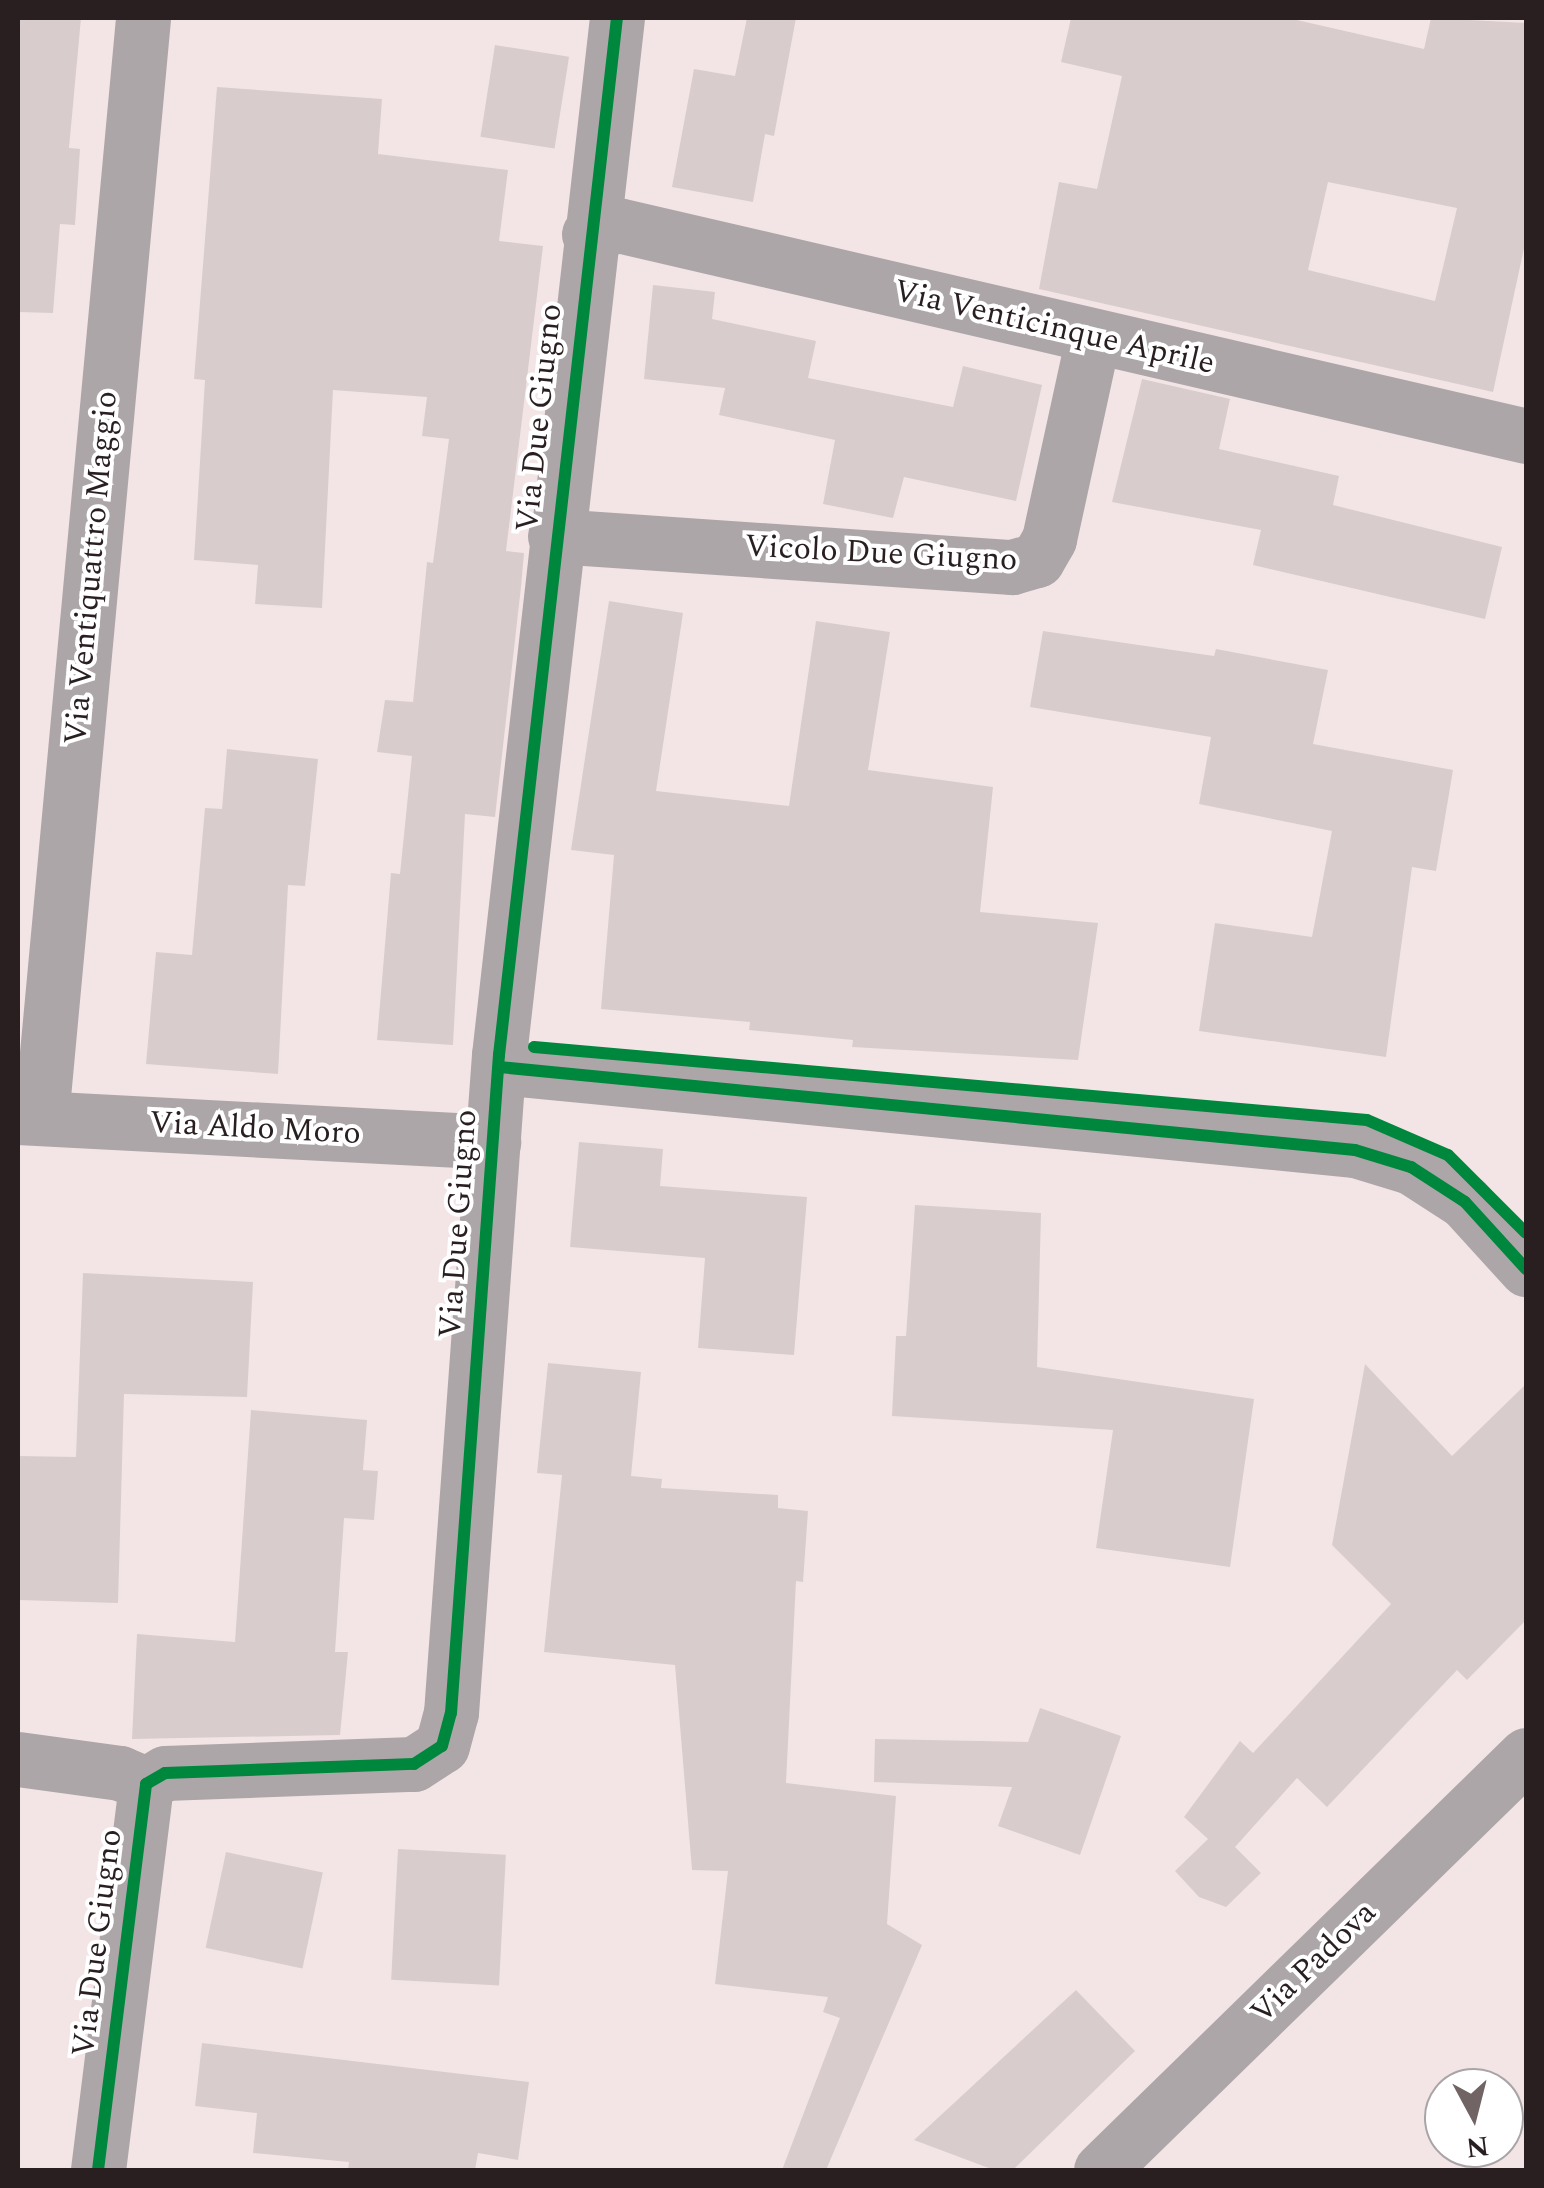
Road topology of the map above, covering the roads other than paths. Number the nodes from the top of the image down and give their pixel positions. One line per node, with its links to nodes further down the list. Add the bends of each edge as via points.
1 (144, 18): 8 (street, Via Ventiquattro Maggio)
2 (617, 18): 3 (street, Via Due Giugno)
3 (589, 234): 4 (street, Via Venticinque Aprile, via 618,225); 6 (street, Via Due Giugno)
4 (1093, 338): 5 (street, Via Venticinque Aprile); 6 (street, Vicolo Due Giugno, via 1049,539 1038,560 1012,567)
5 (1524, 425)
6 (555, 536): 7 (street, Via Due Giugno)
7 (498, 1067): 9 (street, Via Due Giugno); 10 (street, via 1356,1150 1411,1167 1465,1202)
8 (29, 1117): 9 (street, Via Aldo Moro)
9 (493, 1142): 13 (street, Via Due Giugno, via 451,1713 442,1746 414,1764 165,1773)
10 (1526, 1269)
11 (1526, 1756): 15 (street, Via Padova)
12 (18, 1759): 13 (street, Via Due Giugno)
13 (146, 1784): 14 (street, Via Due Giugno)
14 (98, 2170)
15 (1101, 2170)

